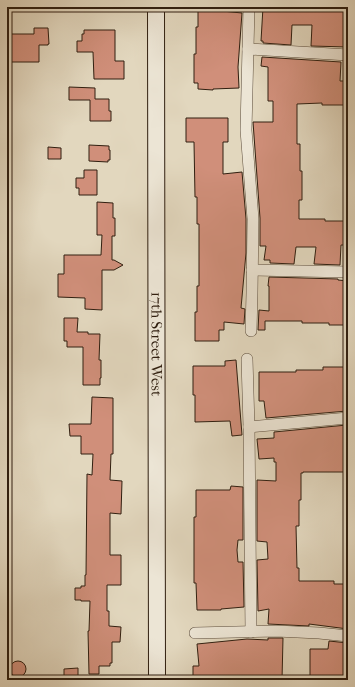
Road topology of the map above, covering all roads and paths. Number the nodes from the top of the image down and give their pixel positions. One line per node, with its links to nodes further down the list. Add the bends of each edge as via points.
1 (156, 7): 14 (street, 17th Street West)
2 (249, 7): 3 (street)
3 (248, 49): 4 (street); 5 (street, via 246,130 253,218)
4 (348, 55)
5 (252, 270): 6 (street); 7 (street)
6 (348, 272)
7 (250, 331)
8 (246, 358): 10 (street)
9 (348, 418): 10 (street)
10 (249, 427): 11 (street)
11 (250, 632): 12 (street); 13 (street, via 276,631)
12 (195, 633)
13 (348, 636)
14 (157, 680)

